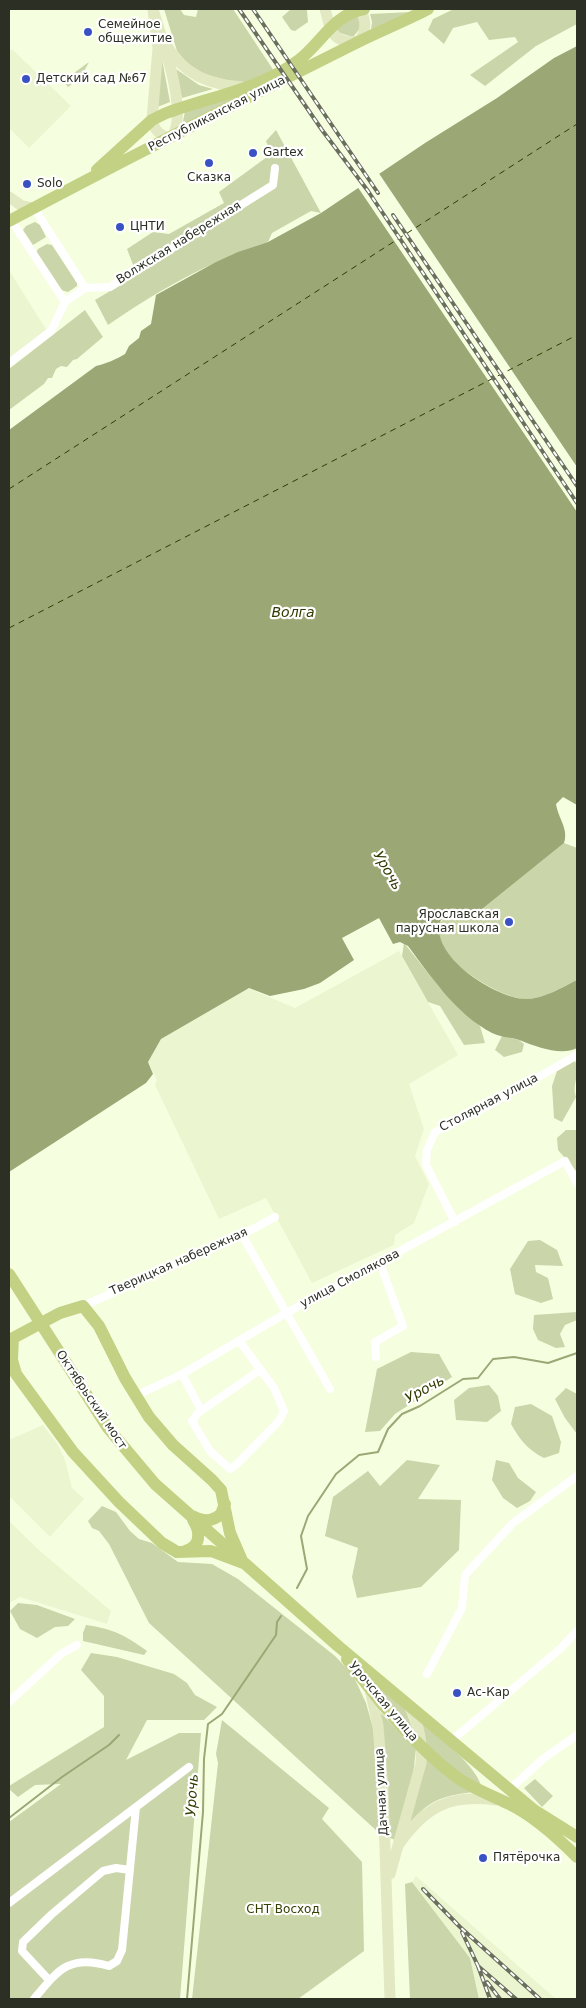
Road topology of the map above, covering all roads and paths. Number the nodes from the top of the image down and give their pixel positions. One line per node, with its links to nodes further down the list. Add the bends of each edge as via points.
1 (153, 9): 6 (main road); 10 (main road, via 158,55)
2 (325, 9): 5 (main road)
3 (362, 9): 5 (main road, Республиканская улица); 7 (main road, via 364,31)
4 (428, 9): 7 (main road, Республиканская улица)
5 (328, 28): 7 (main road, via 345,42); 8 (main road, Республиканская улица, via 298,61)
6 (159, 29): 8 (main road, via 172,56 195,76 225,86); 9 (main road)
7 (358, 41): 11 (main road, Республиканская улица)
8 (245, 88): 9 (main road, Республиканская улица)
9 (177, 109): 10 (main road, Республиканская улица); 11 (main road, via 176,130)
10 (152, 115): 11 (main road, via 154,128 160,134); 13 (main road, Республиканская улица, via 130,142)
11 (172, 137): 13 (main road, Республиканская улица)
12 (275, 168): 17 (street, Волжская набережная, via 273,185 110,287)
13 (74, 185): 15 (main road, Республиканская улица)
14 (9, 197): 15 (main road, via 22,206); 16 (main road)
15 (34, 208): 16 (main road, Республиканская улица); 17 (street)
16 (9, 219): 18 (street)
17 (85, 288): 18 (street)
18 (64, 302): 19 (street, via 51,331)
19 (9, 363)
20 (577, 1055): 23 (street, Столярная улица, via 435,1132 427,1150 426,1165)
21 (577, 1183): 23 (street, улица Смолякова, via 566,1161)
22 (275, 1217): 24 (street, Тверицкая набережная)
23 (455, 1222): 25 (street, улица Смолякова)
24 (242, 1235): 27 (street, Тверицкая набережная); 28 (street)
25 (380, 1262): 28 (street, улица Смолякова); 31 (street, via 404,1326 376,1342)
26 (9, 1274): 39 (main road, Октябрьский мост, via 121,1446)
27 (83, 1306): 29 (main road, via 60,1313); 35 (main road, via 104,1334)
28 (288, 1312): 30 (street, улица Смолякова); 34 (street)
29 (11, 1338): 40 (main road, via 16,1374 73,1452 151,1534 172,1549)
30 (240, 1342): 32 (street); 33 (street, улица Смолякова)
31 (376, 1357)
32 (260, 1370): 36 (street); 36 (street, via 284,1411 230,1469 210,1451 192,1421)
33 (182, 1374): 35 (street, улица Смолякова); 36 (street)
34 (330, 1389)
35 (135, 1396): 38 (main road, via 162,1433 217,1485)
36 (201, 1410)
37 (577, 1476): 45 (street, via 513,1523 465,1575 462,1608)
38 (224, 1500): 39 (main road, via 224,1510 213,1520 202,1520); 41 (main road, via 230,1533)
39 (188, 1514): 40 (main road, via 198,1530 198,1540 193,1548); 41 (main road, Урочская улица)
40 (183, 1552): 41 (main road, via 203,1550 220,1553)
41 (243, 1563): 44 (main road, Урочская улица)
42 (577, 1631): 50 (street)
43 (77, 1645): 47 (street, via 61,1654)
44 (338, 1646): 46 (main road, Урочская улица); 48 (main road, Урочская улица)
45 (427, 1674)
46 (370, 1689): 51 (main road, Урочская улица); 60 (main road, Дачная улица, via 380,1748)
47 (9, 1702)
48 (409, 1704): 50 (main road, Урочская улица); 51 (main road, Дачная улица, via 417,1722)
49 (577, 1735): 53 (street)
50 (452, 1741): 53 (main road, Урочская улица)
51 (422, 1748): 54 (main road, Урочская улица, via 457,1777); 57 (main road, Дачная улица, via 417,1780)
52 (189, 1767): 55 (street)
53 (509, 1790): 56 (main road, Урочская улица)
54 (498, 1800): 57 (main road, via 461,1799 432,1809 420,1818); 58 (main road, Урочская улица, via 521,1812)
55 (136, 1807): 59 (street); 61 (street)
56 (577, 1837)
57 (396, 1849): 60 (main road, Дачная улица)
58 (577, 1857)
59 (130, 1870): 62 (street, via 122,1950 117,1961 109,1966 91,1960 69,1964); 62 (street, via 116,1868 103,1871 23,1942 22,1951)
60 (386, 1896): 64 (main road, Дачная улица)
61 (9, 1903)
62 (49, 1980): 63 (street)
63 (34, 1999)
64 (390, 1999)

